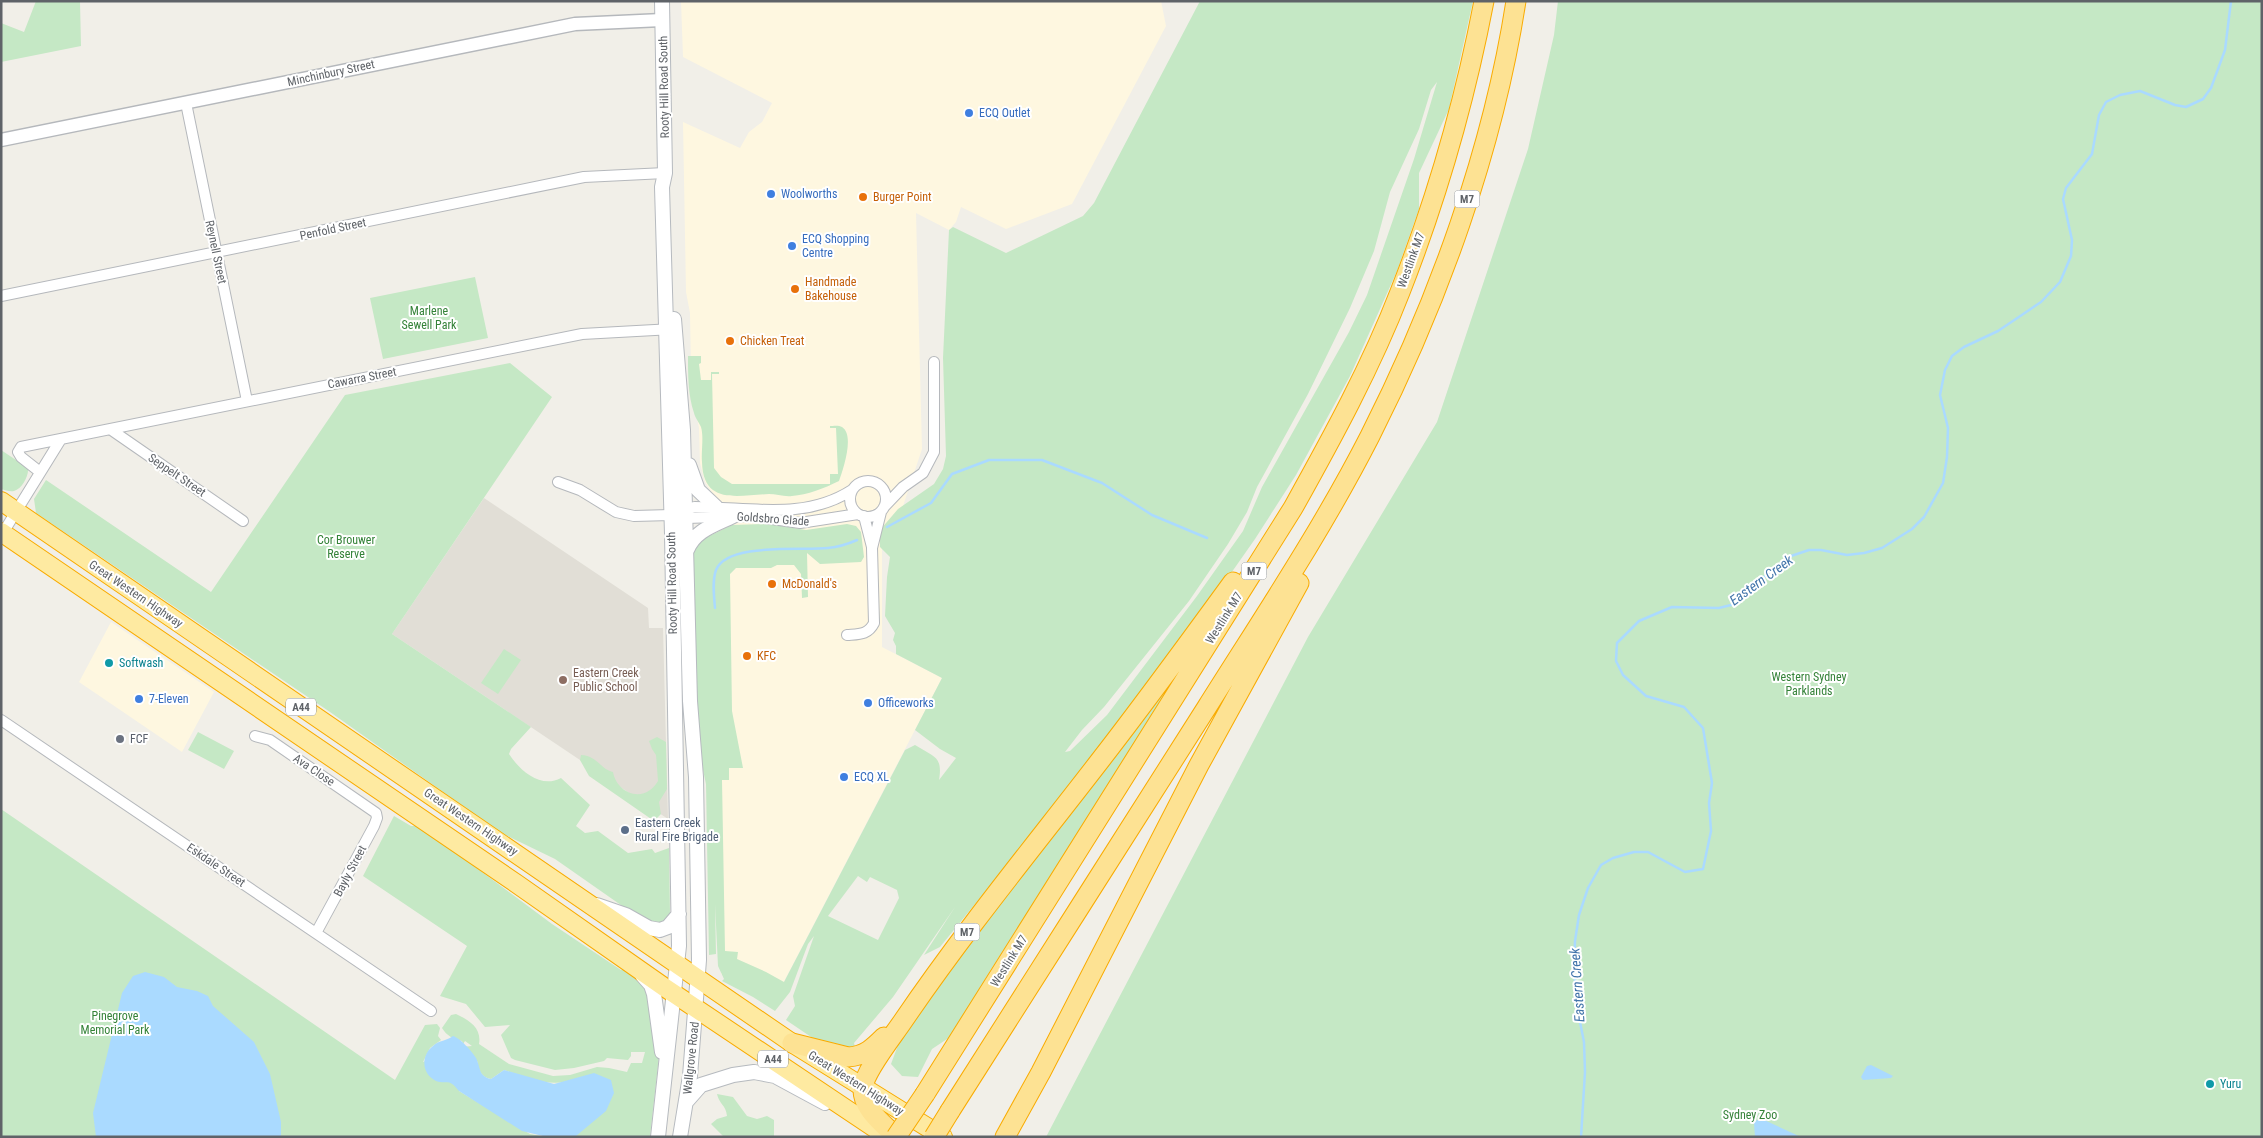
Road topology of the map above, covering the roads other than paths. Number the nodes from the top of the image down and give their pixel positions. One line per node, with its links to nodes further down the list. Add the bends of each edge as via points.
1 (662, 1): 4 (main road, Rooty Hill Road South)
2 (1484, 1): 24 (highway, Westlink M7 / M7, via 1457,118 1400,292 1362,377)
3 (1516, 1): 17 (highway, M7, via 1480,158 1449,253 1393,389)
4 (662, 20): 5 (street, Minchinbury Street, via 575,24); 7 (main road, Rooty Hill Road South)
5 (186, 103): 6 (street, Minchinbury Street); 8 (street, Reynell Street)
6 (1, 140)
7 (665, 173): 8 (street, Penfold Street, via 584,177); 10 (main road, Rooty Hill Road South, via 670,185)
8 (216, 252): 9 (street, Penfold Street); 12 (street, Reynell Street)
9 (1, 296)
10 (670, 329): 12 (street, Cawarra Street, via 582,334); 15 (main road, Rooty Hill Road South, via 682,400); 27 (main road, Rooty Hill Road South)
11 (934, 362): 20 (street, via 935,447 926,469)
12 (247, 401): 13 (street, Cawarra Street)
13 (110, 429): 14 (street, Cawarra Street); 30 (street, Seppelt Street)
14 (61, 440): 16 (street); 16 (street, Cawarra Street, via 19,449 21,457)
15 (684, 452): 23 (main road, via 698,490); 26 (main road, Rooty Hill Road South)
16 (40, 472): 22 (street)
17 (1346, 480): 45 (highway, via 1327,530 1199,765); 58 (highway, M7, bridge, via 1295,568)
18 (558, 482): 27 (street, via 580,490 616,512 634,516)
19 (880, 484): 20 (street, Goldsbro Glade); 21 (street, Goldsbro Glade, via 863,481); 25 (street, via 886,495)
20 (903, 487): 25 (street)
21 (852, 490): 23 (street, Goldsbro Glade, via 832,502 804,509); 28 (street, via 851,506)
22 (8, 506): 31 (street); 38 (highway, Great Western Highway / A44)
23 (716, 507): 26 (street, Goldsbro Glade)
24 (1293, 508): 46 (highway, M7, via 1252,557); 57 (highway, Westlink M7 / M7, bridge)
25 (882, 510): 28 (street, Goldsbro Glade, via 876,516); 32 (street)
26 (686, 513): 27 (street); 29 (street, Goldsbro Glade); 33 (main road, Rooty Hill Road South)
27 (671, 515): 39 (main road, Rooty Hill Road South)
28 (861, 515): 29 (street, Goldsbro Glade, via 847,514 808,523 760,516); 32 (street)
29 (733, 516): 33 (main road, via 699,533)
30 (243, 521)
31 (2, 534): 41 (highway, Great Western Highway / A44)
32 (872, 548): 34 (street, via 874,622 864,634)
33 (687, 550): 43 (main road, Rooty Hill Road South, via 690,701 696,777)
34 (847, 635)
35 (1, 720): 40 (street, Eskdale Street)
36 (255, 736): 37 (street, Ava Close, via 270,740)
37 (371, 808): 40 (street, Bayly Street, via 377,818 374,826)
38 (588, 902): 39 (main road, via 655,929 668,927); 42 (highway, Great Western Highway / A44)
39 (679, 914): 42 (main road, Rooty Hill Road South)
40 (316, 933): 48 (street, Eskdale Street)
41 (618, 953): 44 (highway, Great Western Highway / A44); 50 (main road, via 653,989)
42 (677, 964): 43 (highway, Great Western Highway / A44); 44 (main road, Rooty Hill Road South)
43 (698, 978): 47 (main road, Wallgrove Road); 49 (highway, Great Western Highway / A44)
44 (675, 994): 47 (highway, Great Western Highway / A44); 50 (main road, Wallgrove Road)
45 (1079, 996): 60 (highway); 61 (highway, via 1048,1071)
46 (915, 1003): 49 (highway, M7, via 871,1050 857,1057); 51 (highway, M7, via 867,1074)
47 (696, 1008): 52 (main road, Wallgrove Road); 53 (highway, Great Western Highway / A44)
48 (431, 1011)
49 (792, 1043): 51 (highway, Great Western Highway / A44)
50 (665, 1080): 54 (main road, Wallgrove Road)
51 (863, 1088): 57 (highway, M7, via 869,1109); 59 (highway, Great Western Highway / A44)
52 (685, 1104): 53 (main road, via 696,1089 706,1083 761,1072); 55 (main road, Wallgrove Road)
53 (849, 1112): 56 (highway, Great Western Highway / A44)
54 (658, 1137)
55 (680, 1137)
56 (888, 1137)
57 (896, 1137)
58 (934, 1137)
59 (943, 1137)
60 (1005, 1137)
61 (1014, 1137)

